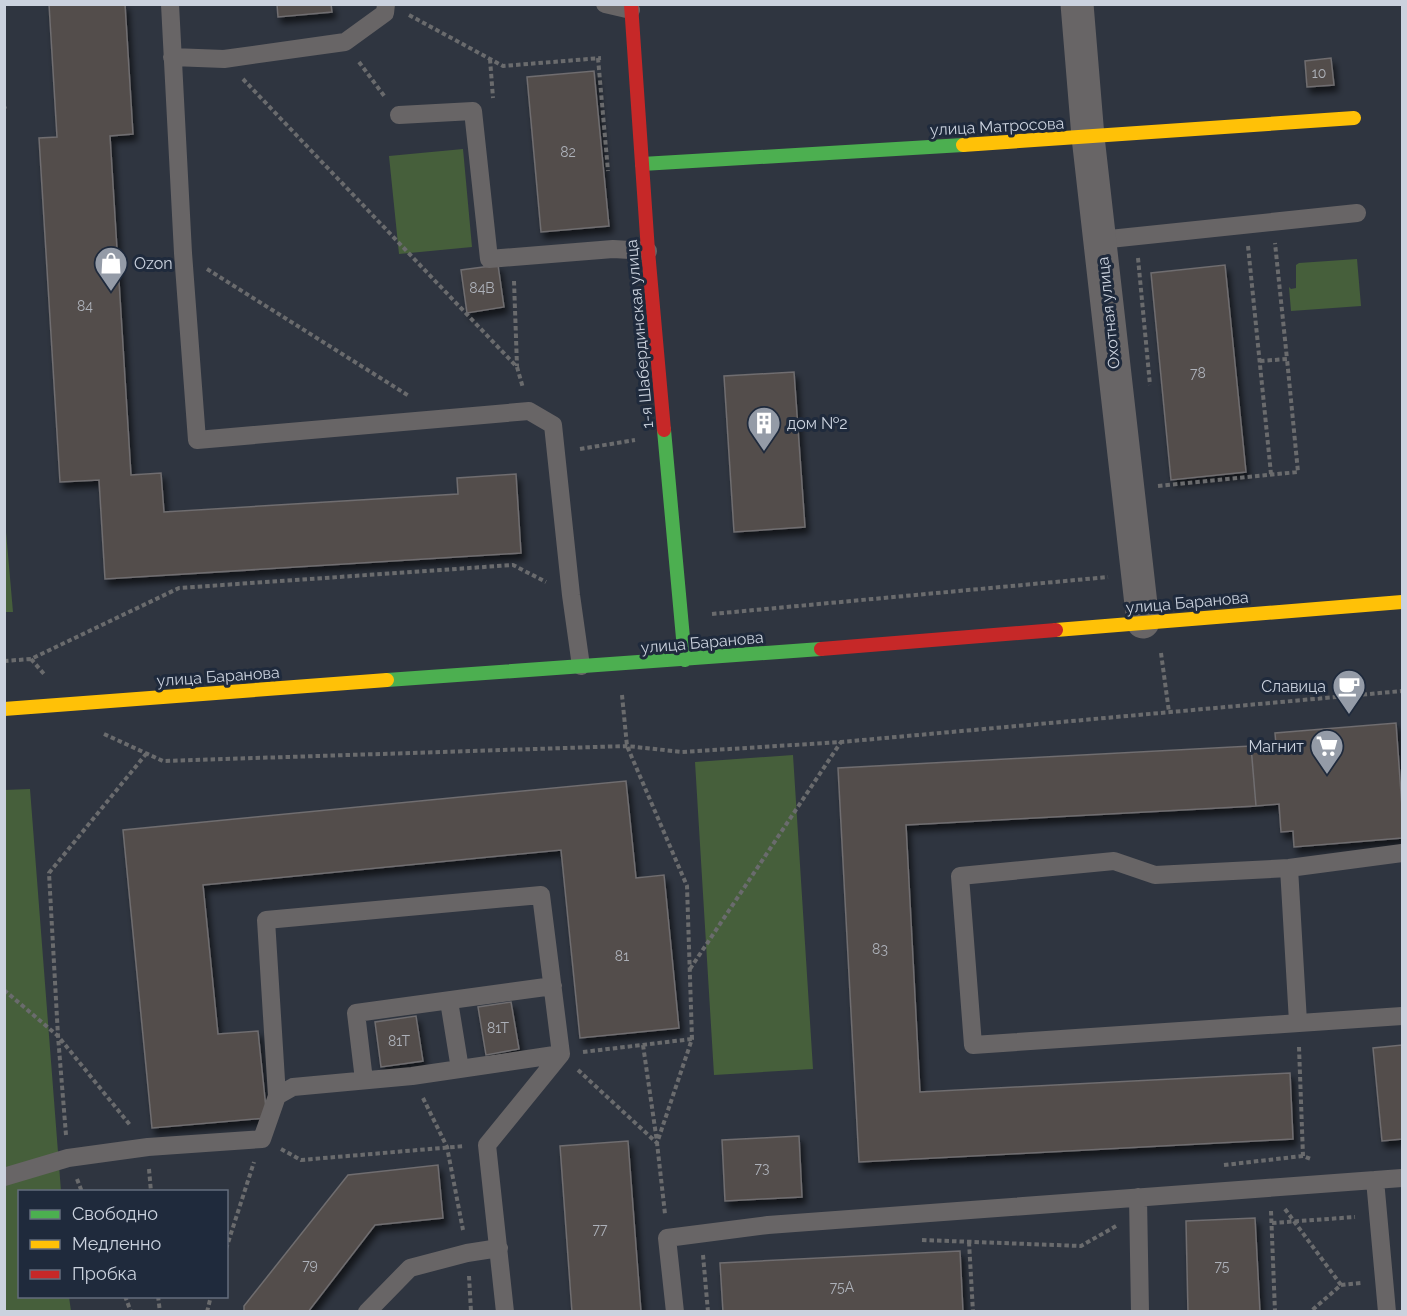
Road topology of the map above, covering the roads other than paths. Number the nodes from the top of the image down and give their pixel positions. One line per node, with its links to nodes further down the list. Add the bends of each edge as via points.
1 (170, 4): 6 (lane)
2 (605, 4): 5 (lane)
3 (1077, 4): 9 (street, Охотная улица)
4 (393, 7): 6 (lane, via 345,42 224,59)
5 (631, 7): 10 (street, 1-я Шабердинская улица)
6 (172, 57): 17 (lane, via 197,440 530,411 553,425)
7 (399, 115): 13 (lane, via 473,111 489,259 613,249)
8 (1354, 118): 9 (street, улица Матросова)
9 (1088, 137): 10 (street, улица Матросова); 12 (street, Охотная улица)
10 (642, 164): 13 (street, 1-я Шабердинская улица)
11 (1357, 213): 12 (lane)
12 (1100, 240): 15 (street, Охотная улица)
13 (648, 251): 16 (street, 1-я Шабердинская улица)
14 (1402, 602): 15 (street, улица Баранова)
15 (1143, 622): 16 (street, улица Баранова)
16 (685, 660): 17 (street, улица Баранова)
17 (581, 666): 18 (street, улица Баранова)
18 (4, 709)
19 (1402, 853): 20 (lane)
20 (1289, 868): 24 (lane); 24 (lane, via 1155,875 1114,861 960,876 974,1045)
21 (553, 986): 22 (lane); 25 (lane); 28 (lane, via 541,895 266,920)
22 (449, 1000): 26 (lane); 27 (lane, via 356,1013)
23 (1402, 1016): 24 (lane)
24 (1298, 1022)
25 (561, 1054): 26 (lane); 33 (lane, via 487,1145)
26 (460, 1069): 27 (lane)
27 (364, 1080): 28 (lane, via 293,1087)
28 (277, 1096): 29 (lane, via 262,1139 68,1158)
29 (4, 1177)
30 (1402, 1179): 31 (lane)
31 (1375, 1180): 32 (lane); 38 (lane)
32 (1138, 1197): 36 (lane, via 768,1225 667,1238); 37 (lane)
33 (499, 1248): 34 (lane, via 410,1268); 35 (lane)
34 (367, 1311)
35 (505, 1311)
36 (675, 1311)
37 (1140, 1311)
38 (1387, 1311)

